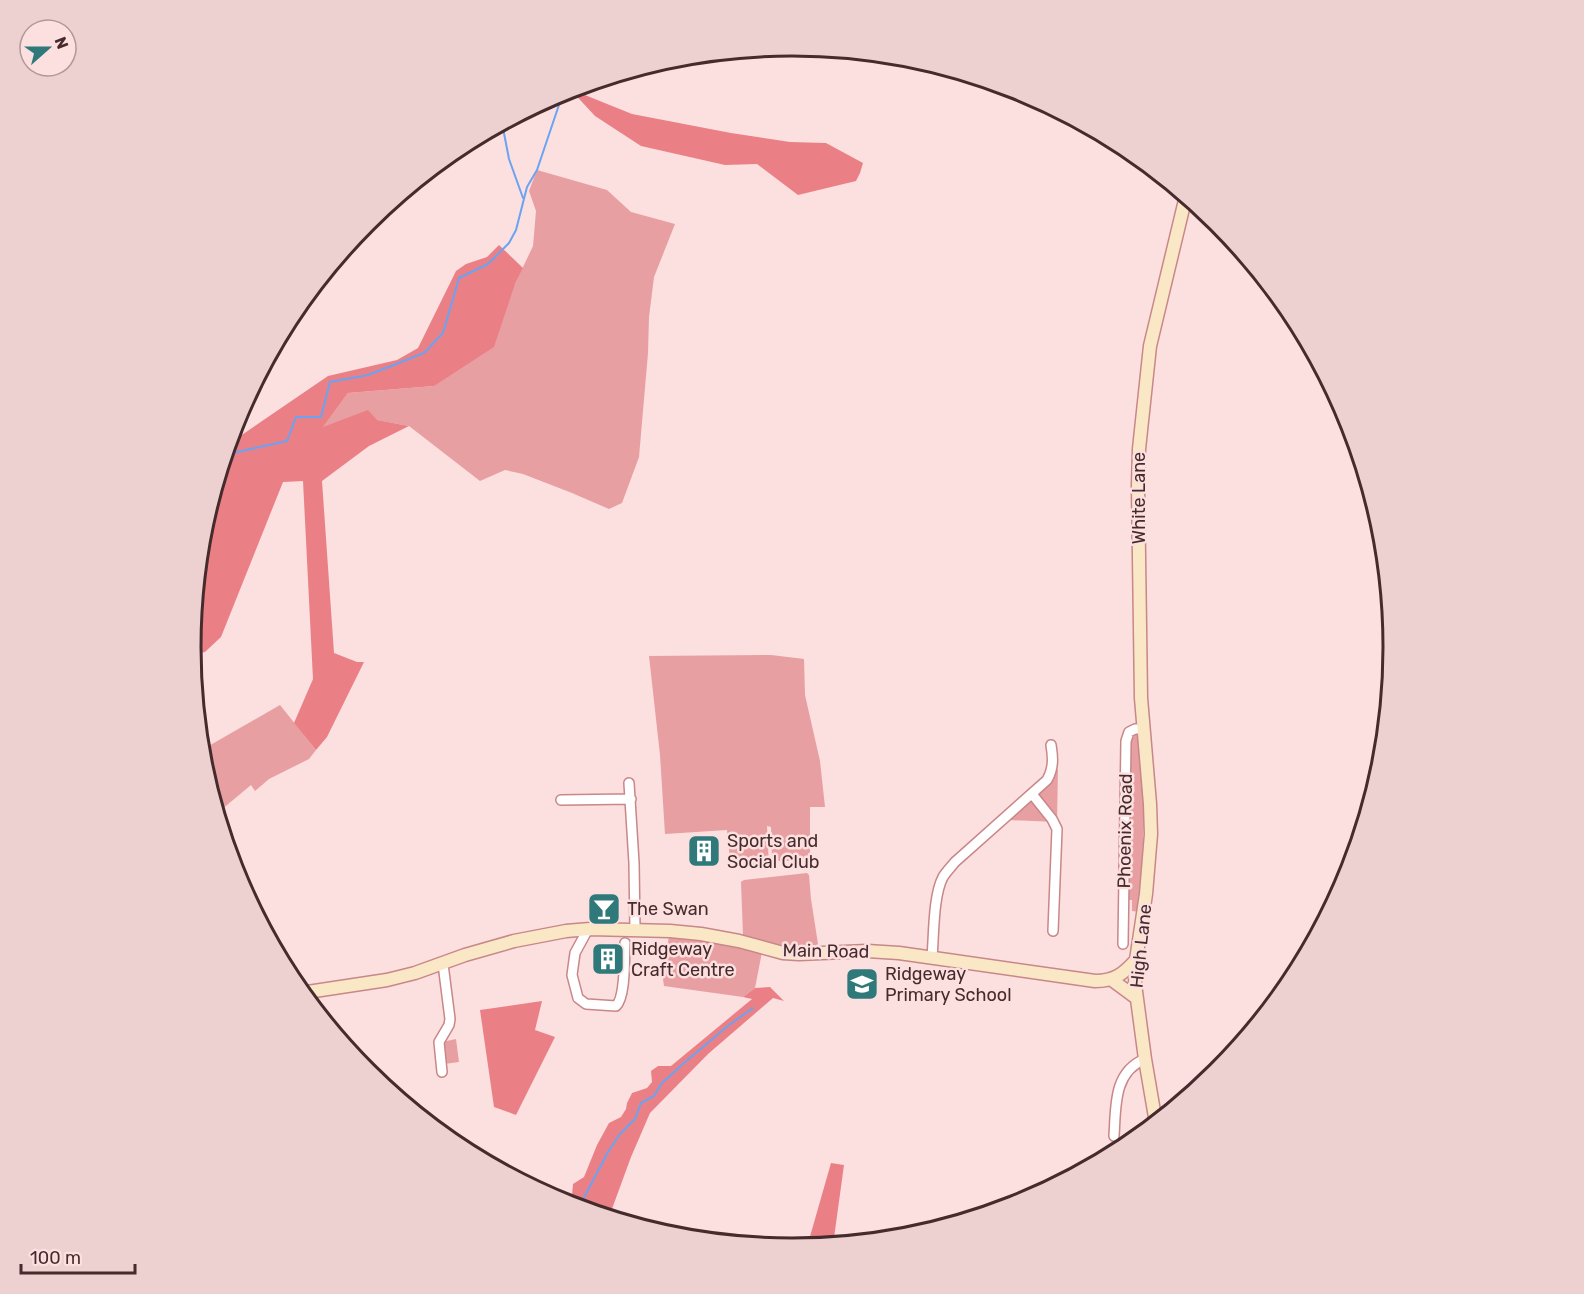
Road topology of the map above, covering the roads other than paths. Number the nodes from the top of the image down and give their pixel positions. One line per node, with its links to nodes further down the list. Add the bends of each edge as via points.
1 (1184, 204): 2 (main road, White Lane, via 1150,346 1141,416 1138,486)
2 (1143, 729): 8 (main road, White Lane); 13 (street, Phoenix Road, via 1129,732 1126,741)
3 (1051, 745): 5 (street, via 1051,773)
4 (629, 783): 6 (street)
5 (1032, 794): 11 (street, via 1057,829); 14 (street, via 943,877)
6 (631, 799): 7 (street); 10 (street)
7 (561, 800)
8 (1150, 804): 15 (main road, High Lane, via 1146,894)
9 (588, 929): 10 (main road, Main Road); 16 (main road, Main Road, via 514,941); 20 (street, via 575,953 572,975 578,998 586,1004)
10 (635, 929): 14 (main road, Main Road, via 701,934 783,953 867,951)
11 (1053, 931)
12 (625, 943): 20 (street, via 623,988)
13 (1123, 944)
14 (932, 957): 17 (main road, Main Road, via 1084,980)
15 (1136, 960): 17 (main road); 19 (main road, High Lane)
16 (442, 964): 18 (main road, Main Road, via 387,980); 23 (street, via 450,1019 439,1042)
17 (1112, 980): 19 (main road)
18 (311, 991)
19 (1136, 997): 22 (main road, High Lane)
20 (616, 1006): 21 (street)
21 (621, 1015)
22 (1145, 1059): 24 (main road, High Lane); 25 (street, via 1132,1066 1119,1086)
23 (442, 1072)
24 (1154, 1114)
25 (1114, 1136)

